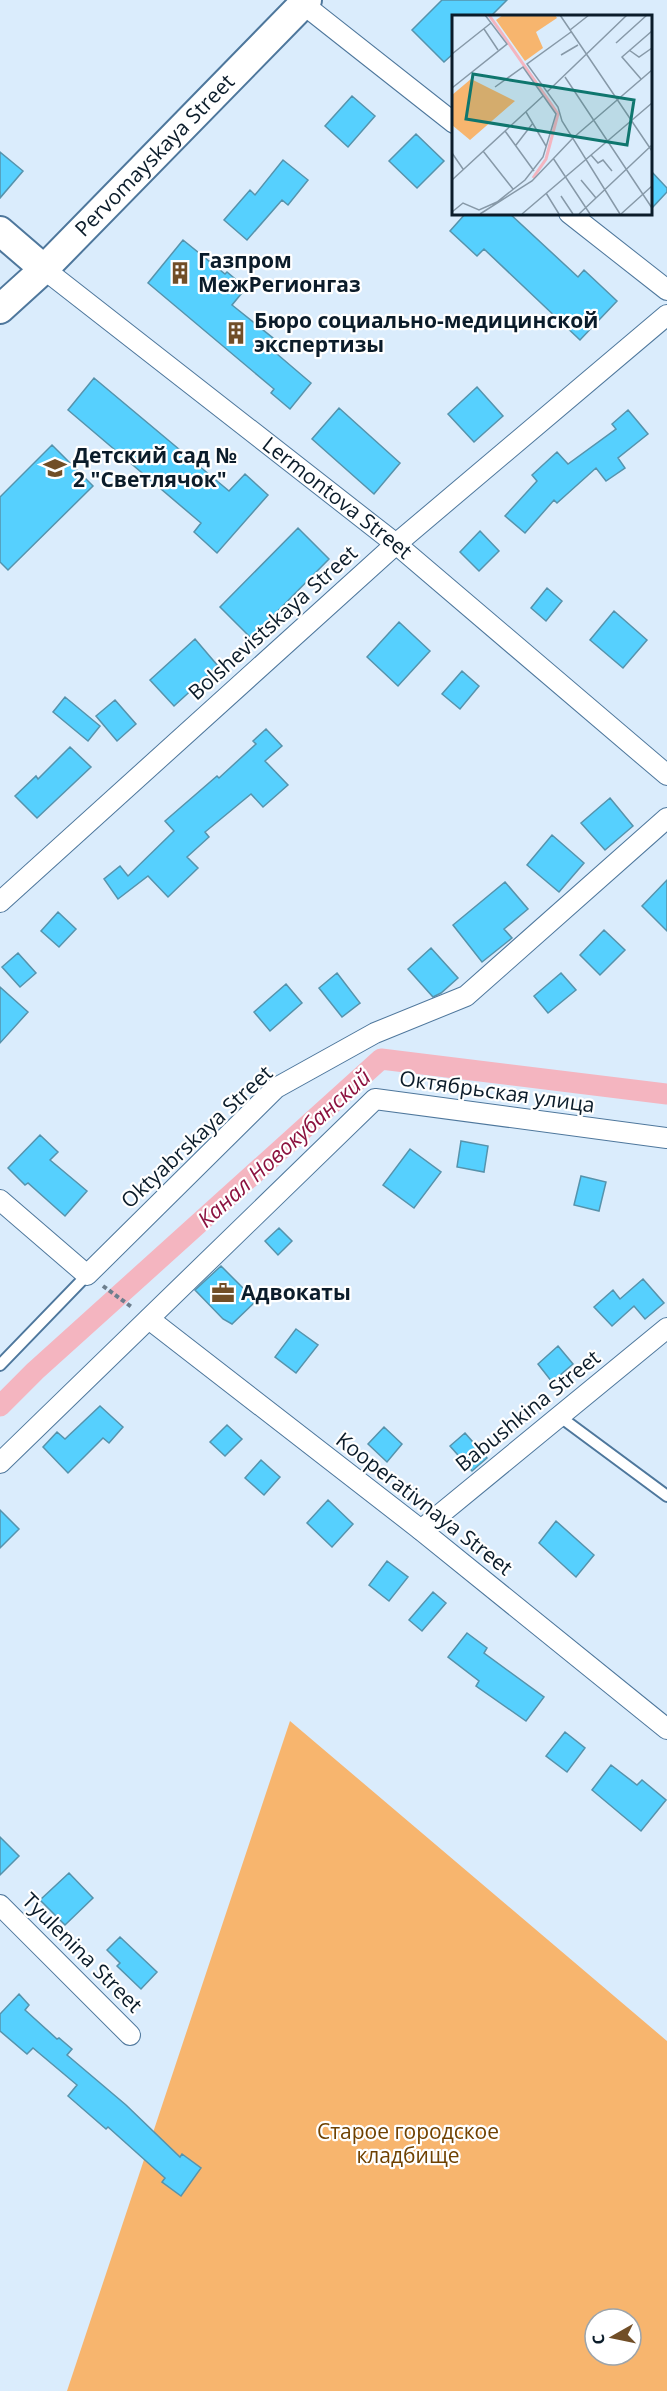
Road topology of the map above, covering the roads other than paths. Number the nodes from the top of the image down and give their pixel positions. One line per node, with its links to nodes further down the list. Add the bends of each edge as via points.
1 (302, 1): 2 (street); 5 (main road, Pervomayskaya Street)
2 (452, 121)
3 (570, 214): 6 (street)
4 (0, 231): 5 (main road, Lermontova Street)
5 (44, 269): 7 (main road, Pervomayskaya Street); 9 (street, Lermontova Street)
6 (667, 290)
7 (0, 309)
8 (667, 315): 9 (street, Bolshevistskaya Street)
9 (396, 544): 10 (street, Lermontova Street); 12 (street, Bolshevistskaya Street)
10 (667, 775)
11 (667, 818): 15 (street, Oktyabrskaya Street, via 466,996 375,1033 276,1088)
12 (0, 902)
13 (667, 1138): 16 (street, Октябрьская улица, via 375,1100)
14 (0, 1200): 15 (street)
15 (87, 1275): 18 (lane)
16 (149, 1319): 20 (street, Октябрьская улица); 22 (street, Kooperativnaya Street)
17 (667, 1329): 19 (street, Babushkina Street)
18 (0, 1365)
19 (559, 1416): 21 (lane); 22 (street, Babushkina Street)
20 (0, 1463)
21 (667, 1496)
22 (421, 1530): 23 (street, Kooperativnaya Street)
23 (667, 1728)
24 (0, 1905): 25 (street, Tyulenina Street)
25 (130, 2035)

